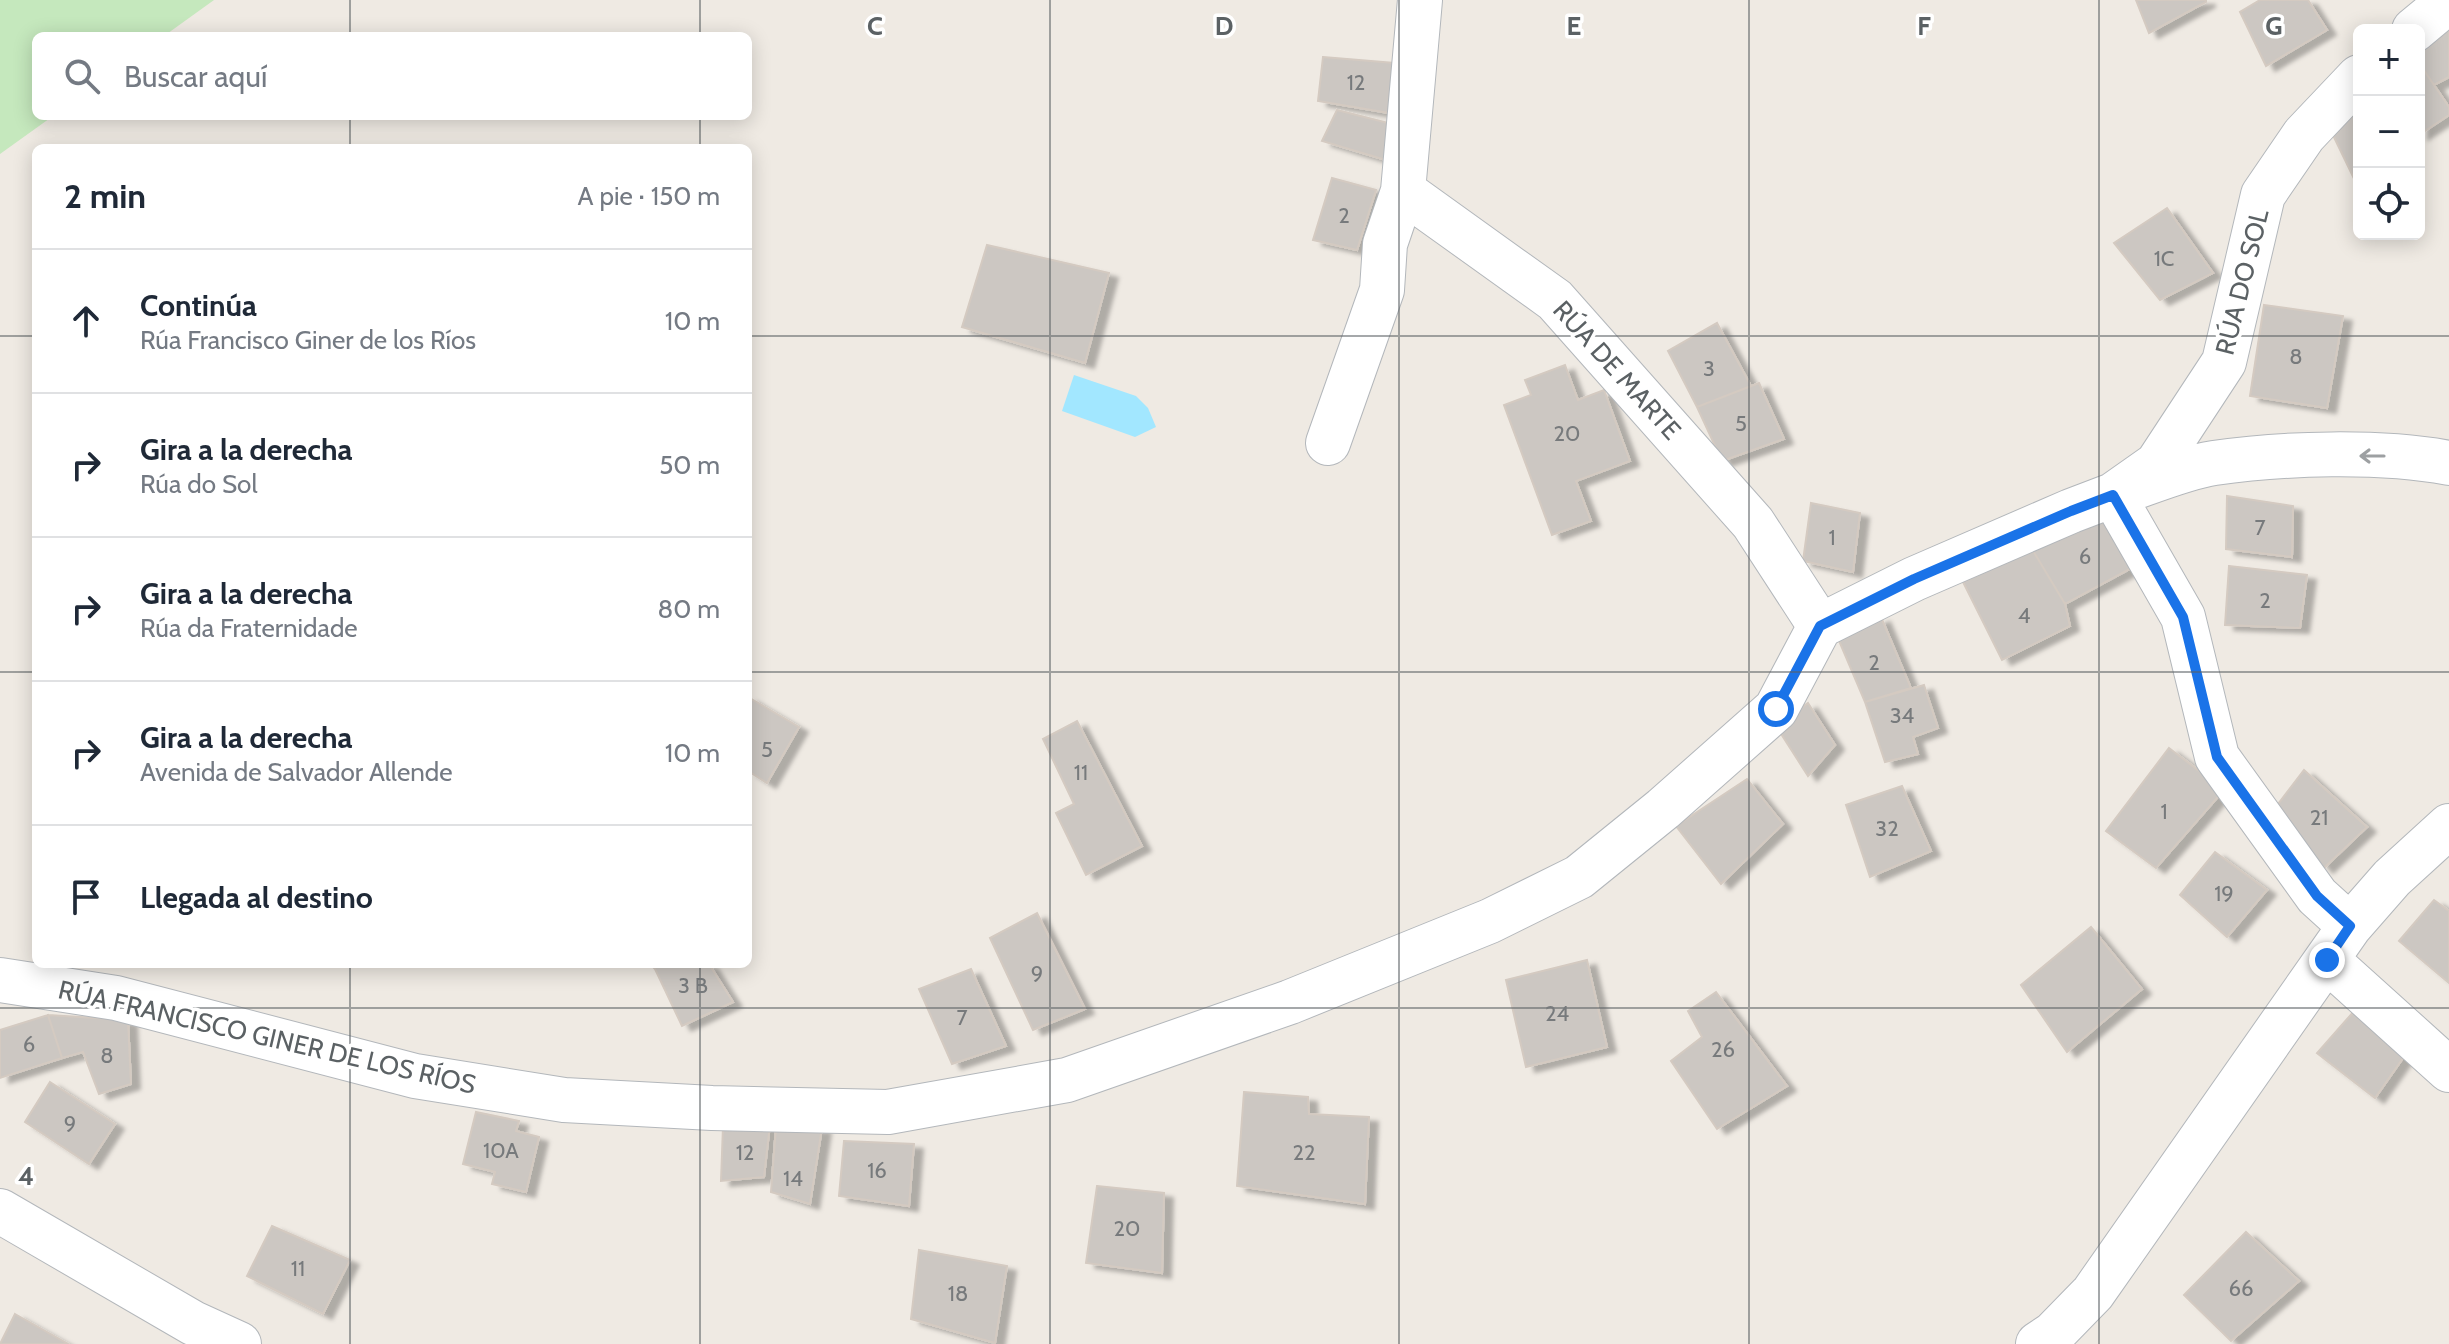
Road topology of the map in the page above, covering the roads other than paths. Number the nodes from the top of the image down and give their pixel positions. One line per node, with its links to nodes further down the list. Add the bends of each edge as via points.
1 (1420, 0): 5 (street)
2 (2449, 1): 3 (street)
3 (2421, 24)
4 (2353, 83): 8 (street, RÚA DO SOL, via 2304,135 2263,195 2224,362 2157,464)
5 (1403, 191): 6 (street, via 1385,244 1382,290); 9 (street, RÚA DE MARTE, via 1555,300 1753,523)
6 (1328, 443)
7 (2449, 463): 8 (street, one-way to 8, via 2410,456 2309,456 2211,464)
8 (2113, 495): 9 (street, RÚA DO SOL, via 1914,579); 11 (street, via 2183,617 2217,757 2317,896)
9 (1820, 626): 12 (street, RÚA FRANCISCO GINER DE LOS RÍOS, via 1776,709 1579,877 1490,921 1290,1002 1067,1080 888,1112 564,1100 415,1076 116,998)
10 (2449, 826): 11 (street, via 2392,878)
11 (2338, 943): 13 (street); 17 (street, via 2093,1293)
12 (0, 980)
13 (2449, 1070)
14 (0, 1211): 15 (street)
15 (199, 1333): 16 (street)
16 (239, 1344)
17 (2038, 1344)

